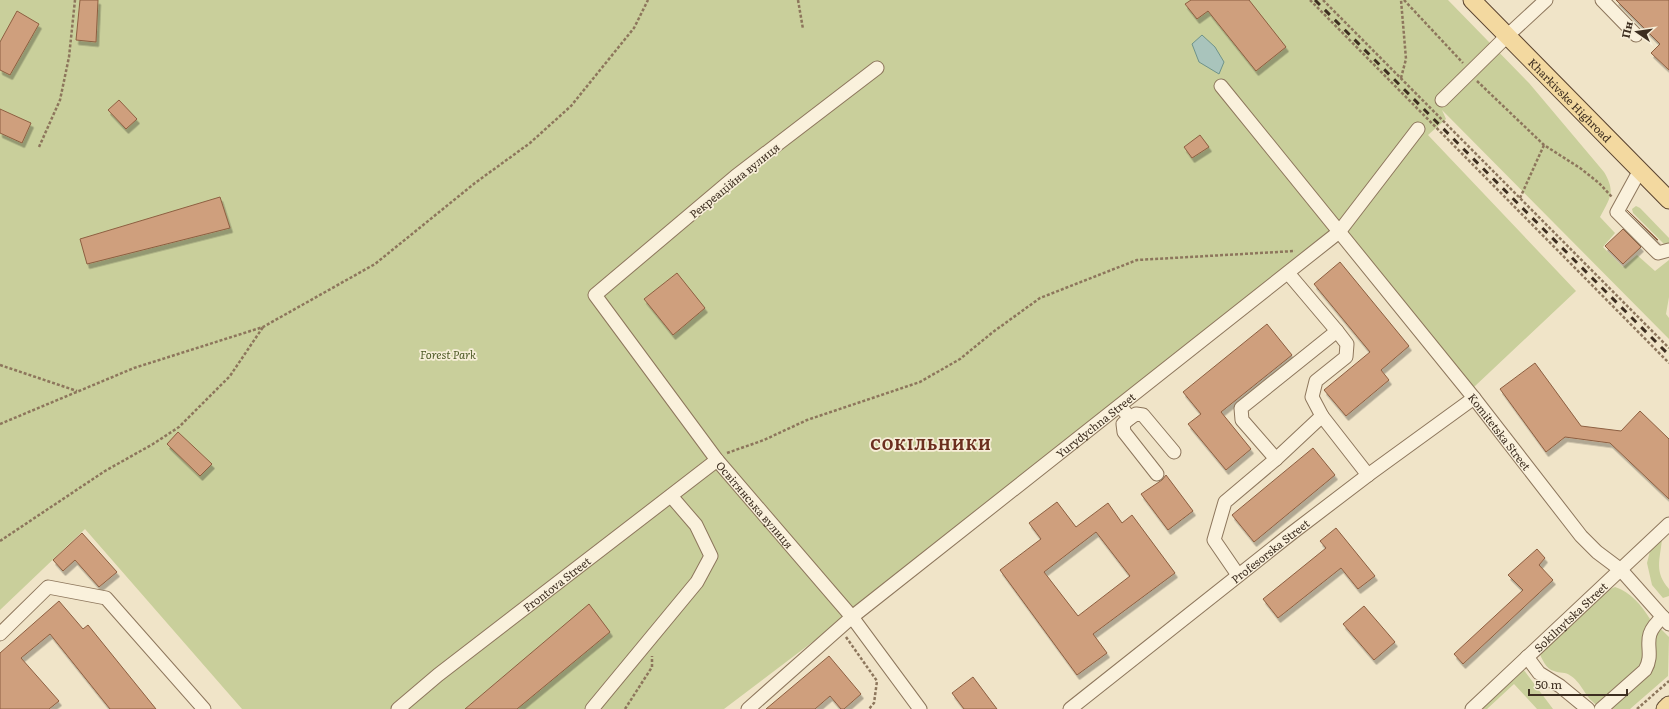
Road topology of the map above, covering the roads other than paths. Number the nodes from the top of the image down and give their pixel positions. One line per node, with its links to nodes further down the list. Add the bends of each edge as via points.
1 (1472, 0): 5 (main road, Kharkivske Highroad)
2 (1546, 0): 5 (street)
3 (1602, 0): 4 (street)
4 (1636, 35)
5 (1507, 36): 8 (street); 10 (main road, Kharkivske Highroad)
6 (877, 68): 15 (street, Рекреаційна вулиця, via 736,176)
7 (1221, 86): 12 (street, Komitetska Street)
8 (1442, 100)
9 (1418, 129): 12 (street, Yurydychna Street)
10 (1640, 170): 11 (main road, Kharkivske Highroad); 13 (street, via 1617,212 1658,253)
11 (1669, 200)
12 (1339, 232): 14 (street, Yurydychna Street); 17 (street, Komitetska Street)
13 (1667, 250)
14 (1288, 273): 16 (street); 18 (street, Yurydychna Street)
15 (596, 295): 23 (street, Освітянська вулиця)
16 (1336, 331): 19 (street, via 1347,344 1346,357 1316,381 1312,397); 22 (street, via 1242,408 1242,420)
17 (1474, 398): 25 (street, Profesorska Street); 28 (street, Komitetska Street, via 1581,536)
18 (1120, 406): 20 (street); 30 (street, Yurydychna Street)
19 (1322, 416): 22 (street); 25 (street)
20 (1130, 418): 21 (street, via 1136,414 1144,415); 24 (street, via 1124,424 1124,432)
21 (1174, 452)
22 (1276, 459): 29 (street, via 1225,502 1214,540)
23 (717, 460): 26 (street, Frontova Street); 30 (street, Освітянська вулиця)
24 (1157, 474)
25 (1368, 475): 29 (street, Profesorska Street)
26 (671, 496): 36 (street, Frontova Street, via 438,675); 37 (street, via 696,525 711,556 697,582)
27 (1669, 524): 28 (street, Sokilnytska Street)
28 (1621, 570): 31 (street, Komitetska Street); 33 (street, Sokilnytska Street)
29 (1238, 575): 40 (street, Profesorska Street)
30 (852, 617): 38 (street, Yurydychna Street); 39 (street, Освітянська вулиця)
31 (1666, 620): 43 (street, via 1654,624 1648,635 1648,664 1645,670)
32 (0, 634): 35 (street, via 48,587 106,598)
33 (1527, 657): 41 (street, Sokilnytska Street); 42 (street, via 1539,673)
34 (1669, 705): 44 (main road)
35 (204, 709)
36 (398, 709)
37 (592, 709)
38 (748, 709)
39 (920, 709)
40 (1070, 709)
41 (1472, 709)
42 (1588, 709)
43 (1601, 709)
44 (1664, 709)

